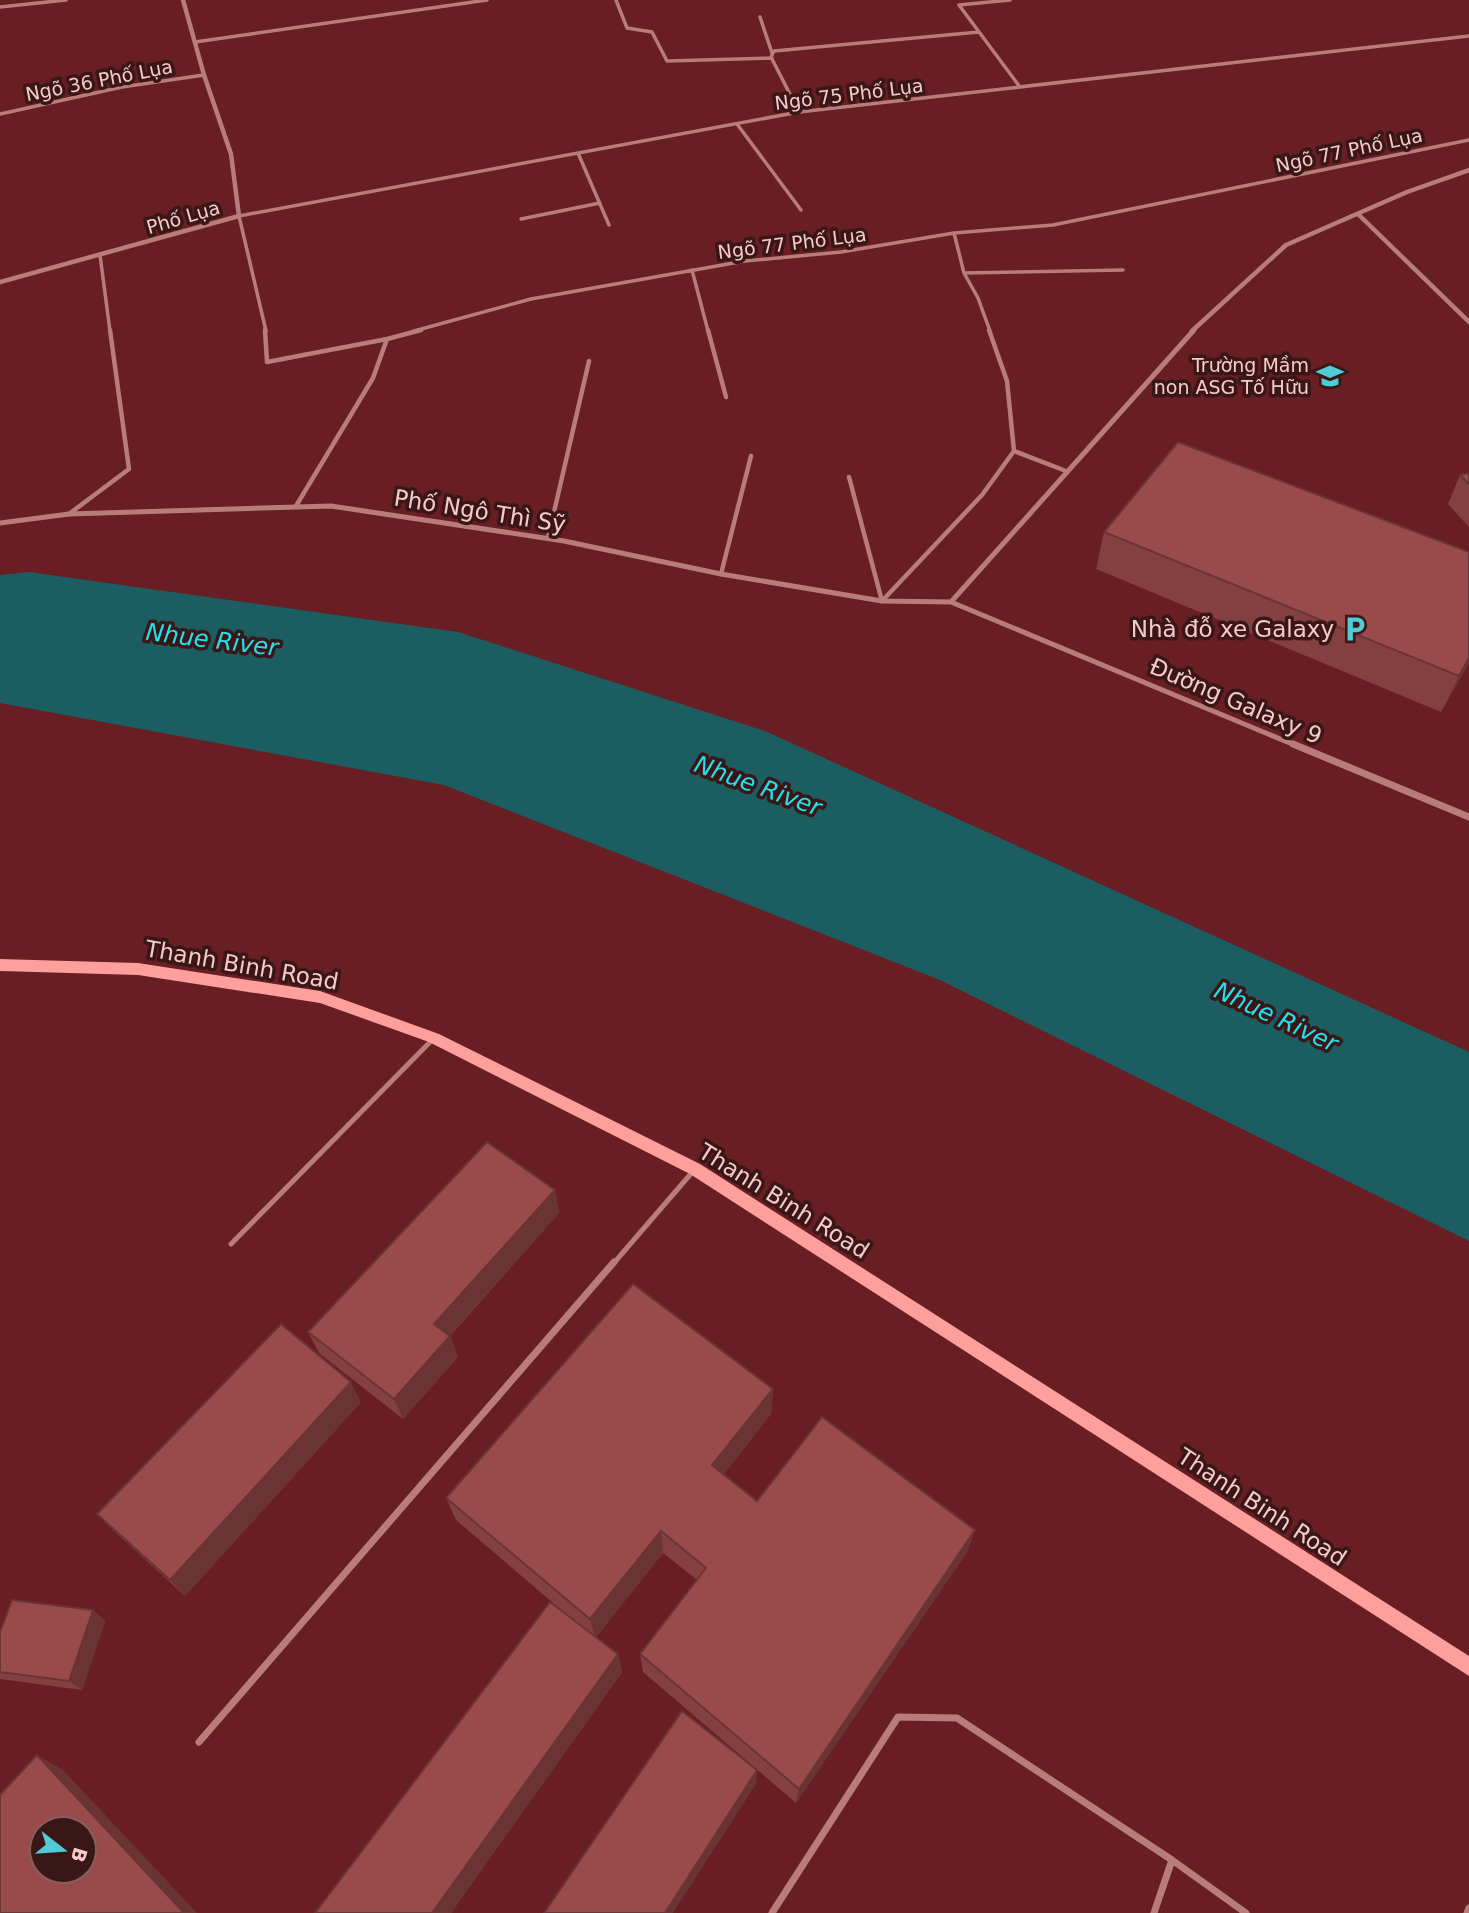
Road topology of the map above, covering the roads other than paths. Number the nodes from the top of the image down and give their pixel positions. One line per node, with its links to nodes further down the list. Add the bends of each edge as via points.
1 (66, 0): 6 (lane)
2 (183, 0): 10 (street, Phố Lụa)
3 (487, 0): 10 (lane)
4 (616, 0): 11 (lane, via 627,28 653,33 667,61)
5 (1010, 0): 8 (lane, via 959,5)
6 (0, 7)
7 (760, 17): 11 (lane)
8 (979, 32): 11 (lane, via 781,50); 13 (lane)
9 (1469, 36): 13 (lane, Ngõ 75 Phố Lụa)
10 (195, 42): 12 (street, Phố Lụa)
11 (772, 55): 14 (lane)
12 (204, 75): 15 (lane, Ngõ 36 Phố Lụa, via 122,87); 23 (street, Phố Lụa, via 231,154)
13 (1020, 87): 14 (lane, Ngõ 75 Phố Lụa)
14 (799, 112): 16 (lane, Ngõ 75 Phố Lụa)
15 (0, 114)
16 (737, 124): 18 (lane, Ngõ 75 Phố Lụa); 21 (lane)
17 (1469, 140): 26 (lane, Ngõ 77 Phố Lụa, via 1053,225)
18 (578, 153): 20 (lane); 23 (lane, Ngõ 75 Phố Lụa)
19 (1469, 170): 22 (street)
20 (600, 203): 24 (lane); 25 (lane)
21 (801, 210)
22 (1359, 215): 32 (street); 38 (street, via 1286,245 1200,323)
23 (239, 216): 27 (street, Phố Lụa); 33 (lane, Ngõ 77 Phố Lụa, via 268,341 267,362)
24 (521, 219)
25 (609, 225)
26 (954, 233): 28 (lane, Ngõ 77 Phố Lụa); 30 (lane)
27 (100, 256): 31 (street, Phố Lụa); 41 (lane, via 129,469)
28 (692, 270): 33 (lane, Ngõ 77 Phố Lụa, via 531,299); 35 (lane)
29 (1123, 270): 30 (lane)
30 (964, 274): 36 (lane, via 978,298 1007,382)
31 (0, 282)
32 (1469, 322)
33 (387, 339): 40 (lane, via 373,378)
34 (589, 361): 43 (lane)
35 (726, 397)
36 (1014, 452): 38 (lane); 45 (lane, via 982,495)
37 (751, 456): 44 (lane)
38 (1066, 471): 46 (street)
39 (849, 477): 45 (lane)
40 (296, 506): 41 (street, Phố Ngô Thì Sỹ); 43 (street, Phố Ngô Thì Sỹ, via 331,506)
41 (69, 514): 42 (street, Phố Ngô Thì Sỹ)
42 (0, 523)
43 (548, 538): 44 (street, Phố Ngô Thì Sỹ)
44 (721, 574): 45 (street, Phố Ngô Thì Sỹ)
45 (882, 601): 46 (street, Phố Ngô Thì Sỹ)
46 (951, 602): 47 (street, Đường Galaxy 9)
47 (1469, 817)
48 (0, 965): 49 (street, Thanh Binh Road, via 138,969 320,996)
49 (434, 1038): 50 (street, Thanh Binh Road); 51 (lane)
50 (695, 1169): 52 (street, Thanh Binh Road); 53 (lane)
51 (231, 1244)
52 (1469, 1667)
53 (199, 1742)
54 (1172, 1860): 56 (lane, via 957,1718 898,1717); 57 (lane); 58 (lane)
55 (1469, 1908): 59 (lane)
56 (772, 1913)
57 (1154, 1913)
58 (1246, 1913)
59 (1467, 1913)

